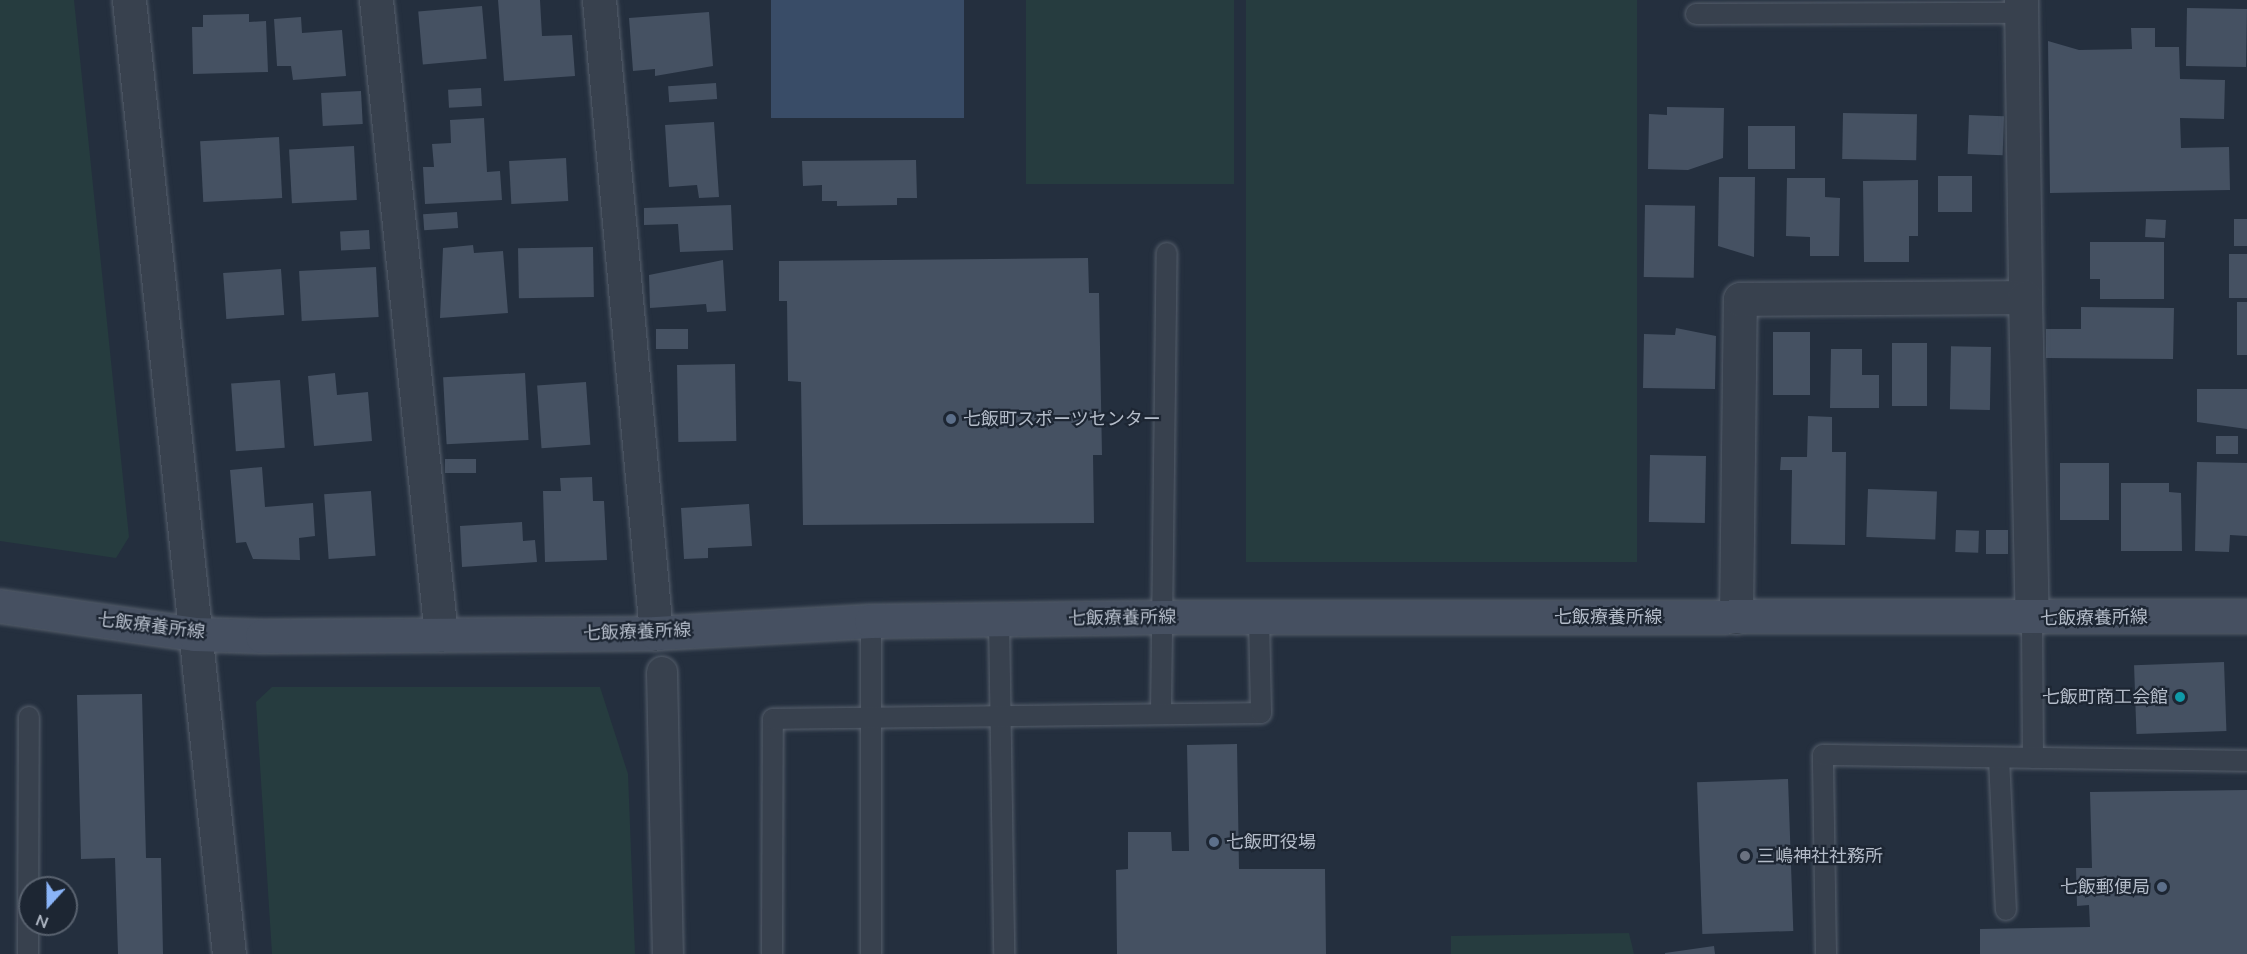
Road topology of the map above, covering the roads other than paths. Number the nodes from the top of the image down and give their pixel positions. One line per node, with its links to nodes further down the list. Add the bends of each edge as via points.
1 (129, 0): 17 (street)
2 (376, 0): 18 (street)
3 (599, 0): 16 (street)
4 (2021, 7): 5 (lane); 7 (street)
5 (1696, 14)
6 (1167, 253): 11 (lane)
7 (2025, 297): 12 (street, via 1740,299); 13 (street)
8 (0, 606): 17 (main road, 七飯療養所線)
9 (1259, 616): 11 (main road, 七飯療養所線); 12 (main road, 七飯療養所線); 20 (lane, via 1261,713)
10 (2247, 616): 13 (main road, 七飯療養所線)
11 (1164, 617): 14 (main road, 七飯療養所線); 20 (lane)
12 (1736, 617): 13 (main road, 七飯療養所線)
13 (2032, 619): 25 (lane)
14 (999, 620): 15 (main road, 七飯療養所線); 21 (lane)
15 (871, 621): 16 (main road, 七飯療養所線); 23 (lane)
16 (657, 633): 18 (main road, 七飯療養所線)
17 (194, 634): 18 (main road, 七飯療養所線); 29 (street)
18 (441, 635)
19 (662, 672): 30 (street)
20 (1161, 712): 21 (lane)
21 (1001, 714): 23 (lane); 33 (lane)
22 (29, 717): 28 (lane)
23 (867, 717): 31 (lane, via 773,719); 32 (lane)
24 (1999, 758): 25 (lane); 27 (lane); 34 (lane, via 1823,755)
25 (2033, 758): 26 (lane)
26 (2247, 760)
27 (2006, 910)
28 (28, 954)
29 (230, 954)
30 (669, 954)
31 (772, 954)
32 (871, 954)
33 (1004, 954)
34 (1826, 954)

